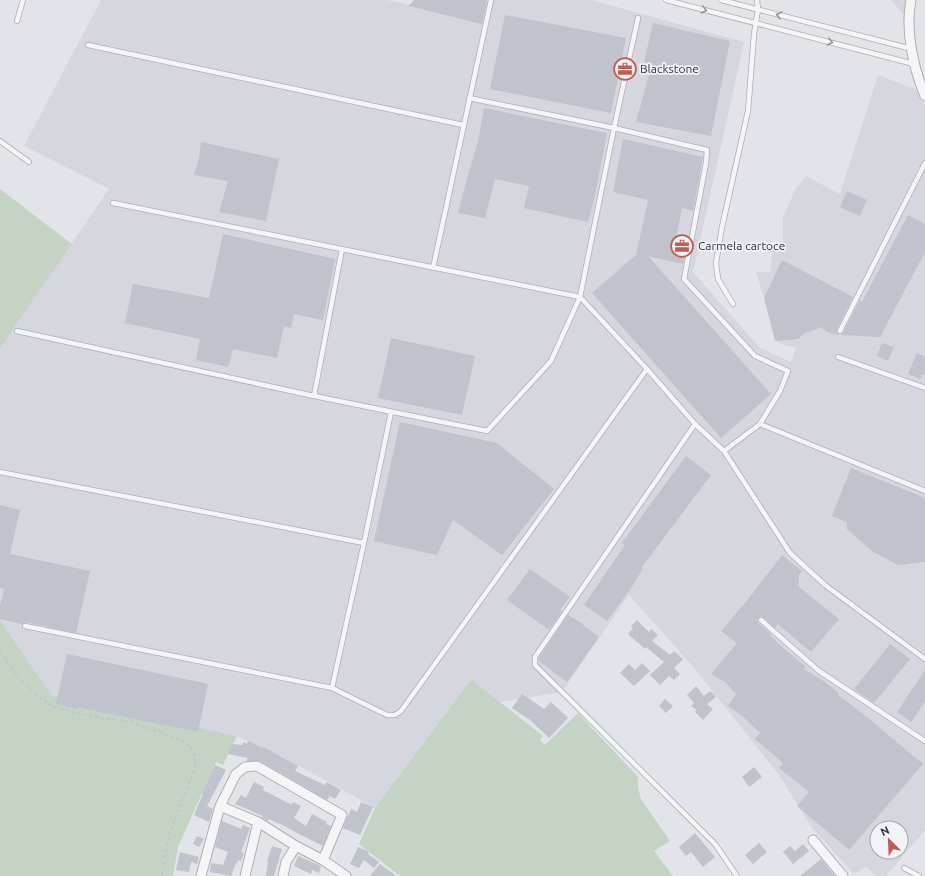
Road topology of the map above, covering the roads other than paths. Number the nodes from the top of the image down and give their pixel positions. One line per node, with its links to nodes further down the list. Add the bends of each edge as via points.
1 (23, 0): 9 (lane)
2 (491, 0): 15 (lane)
3 (666, 0): 10 (lane, one-way to 10)
4 (721, 0): 7 (lane)
5 (757, 0): 7 (lane)
6 (911, 0): 12 (street, via 909,13)
7 (758, 10): 10 (lane); 12 (lane, one-way to 7)
8 (638, 18): 17 (lane)
9 (17, 21)
10 (755, 23): 13 (lane, one-way to 13); 25 (lane, via 748,111 716,263 718,279)
11 (88, 45): 16 (lane)
12 (912, 49): 13 (street)
13 (915, 64): 14 (street)
14 (925, 96)
15 (469, 98): 16 (lane); 17 (lane)
16 (463, 125): 23 (lane)
17 (614, 128): 24 (lane); 34 (lane, via 707,150 684,280 755,356 788,372)
18 (0, 141): 19 (lane)
19 (28, 162)
20 (925, 163): 27 (lane)
21 (113, 203): 22 (lane)
22 (342, 249): 23 (lane); 31 (lane)
23 (433, 268): 24 (lane)
24 (580, 297): 29 (lane); 32 (lane, via 551,361 487,431)
25 (733, 304)
26 (17, 331): 31 (lane)
27 (840, 332)
28 (838, 357): 30 (lane)
29 (647, 368): 33 (lane); 42 (lane, via 401,712 387,715)
30 (925, 388)
31 (314, 396): 32 (lane)
32 (392, 412): 38 (lane)
33 (695, 424): 35 (lane); 55 (lane, via 535,657 535,664 715,844)
34 (760, 424): 35 (lane); 37 (lane)
35 (724, 451): 41 (lane, via 790,553 825,585)
36 (0, 472): 38 (lane)
37 (925, 491)
38 (364, 543): 42 (lane)
39 (761, 620): 43 (lane, via 819,671)
40 (25, 626): 42 (lane)
41 (925, 659)
42 (332, 688)
43 (925, 741)
44 (220, 806): 45 (street); 48 (street, via 236,774 244,767 257,766 342,816); 51 (street)
45 (258, 822): 47 (street); 52 (street)
46 (813, 840): 56 (street)
47 (296, 846): 48 (street); 53 (street, via 286,862)
48 (323, 860): 50 (street)
49 (904, 868): 57 (lane)
50 (332, 871): 54 (street)
51 (201, 876)
52 (245, 876)
53 (283, 876)
54 (346, 876)
55 (737, 876)
56 (843, 876)
57 (919, 876)

